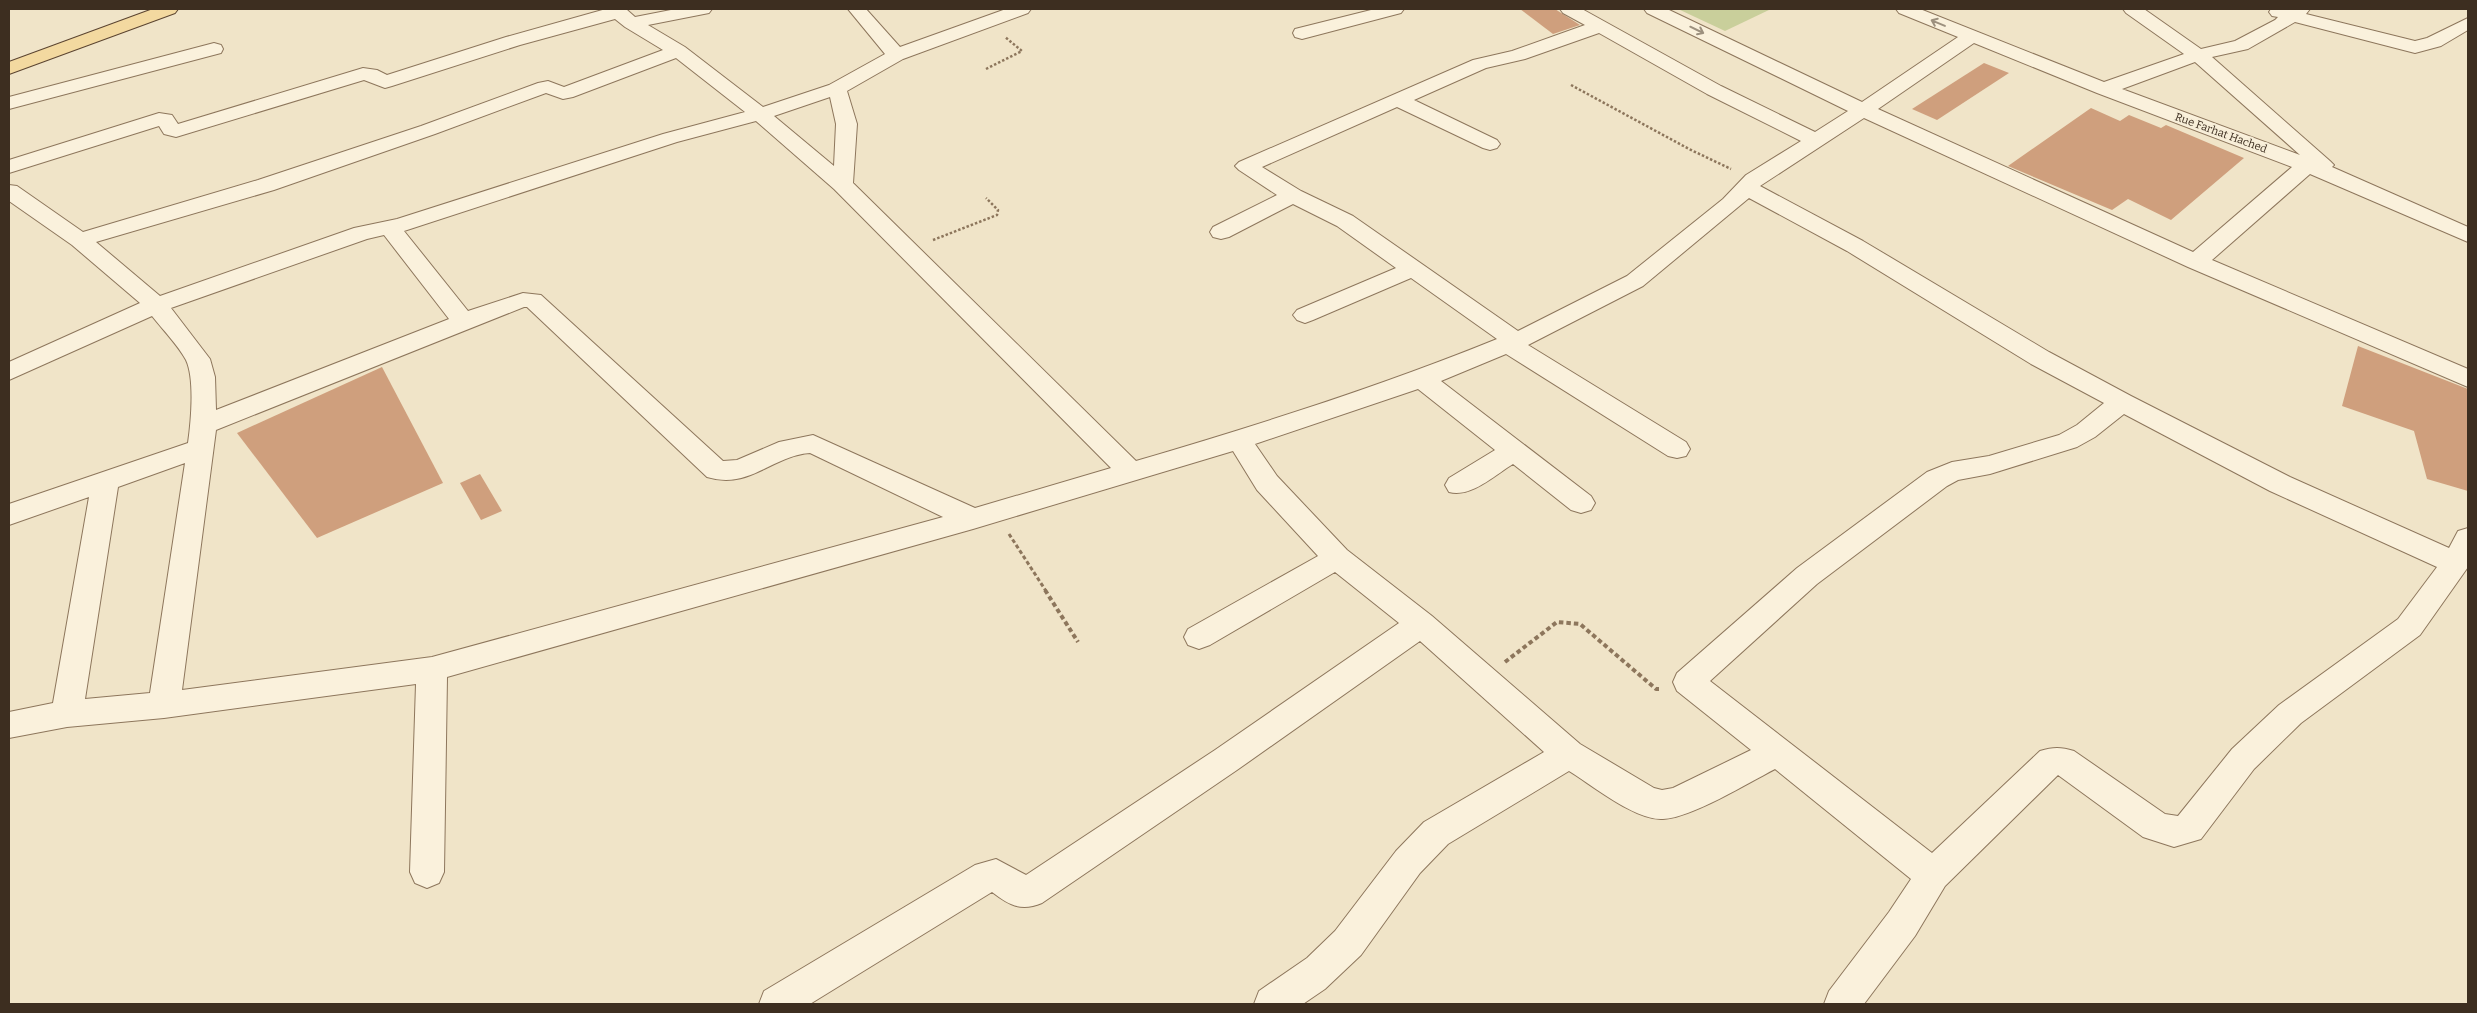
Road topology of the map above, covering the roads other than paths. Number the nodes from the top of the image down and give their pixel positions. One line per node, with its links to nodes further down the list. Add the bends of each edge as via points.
1 (150, 9): 22 (main road)
2 (169, 9): 23 (main road)
3 (704, 9): 13 (street)
4 (857, 9): 20 (street)
5 (1022, 9): 20 (street)
6 (1395, 9): 16 (street)
7 (1569, 9): 15 (street)
8 (1653, 9): 28 (street, one-way to 28)
9 (1905, 9): 17 (street, Rue Farhat Hached, one-way to 9)
10 (2132, 9): 21 (street)
11 (2270, 9): 12 (street)
12 (2296, 13): 14 (street, via 2415,48); 21 (street, via 2241,45)
13 (622, 15): 19 (street); 33 (street, via 494,46 385,82 363,74 176,131 159,118)
14 (2468, 23)
15 (1601, 26): 26 (street, via 1518,55 1480,64); 30 (street, via 1714,90)
16 (1302, 33)
17 (1971, 37): 25 (street, Rue Farhat Hached); 28 (street)
18 (214, 49): 27 (street)
19 (678, 51): 29 (street); 42 (street, via 566,94 545,87 266,184)
20 (896, 55): 24 (street)
21 (2198, 55): 25 (street); 34 (street)
22 (9, 59)
23 (9, 68)
24 (836, 89): 29 (street); 35 (street, via 844,107 847,142)
25 (2104, 89): 32 (street, Rue Farhat Hached)
26 (1398, 100): 31 (street); 38 (street, via 1246,166)
27 (9, 103)
28 (1863, 110): 30 (street); 43 (street)
29 (760, 114): 35 (street); 39 (street, via 670,138)
30 (1816, 140): 36 (street)
31 (1490, 144)
32 (2307, 165): 34 (street, Rue Farhat Hached); 43 (street)
33 (9, 167)
34 (2334, 175): 41 (street, Rue Farhat Hached)
35 (842, 184): 57 (street)
36 (1751, 184): 48 (street, via 1731,204 1614,294); 52 (street, via 2040,358)
37 (9, 191): 42 (street)
38 (1293, 196): 40 (street); 44 (street, via 1345,221)
39 (390, 228): 45 (street, via 362,233); 47 (street)
40 (1221, 232)
41 (2468, 235)
42 (80, 240): 45 (street)
43 (2196, 262): 50 (street)
44 (1415, 268): 46 (street); 48 (street)
45 (156, 305): 49 (street); 53 (street, via 198,360 202,377)
46 (1305, 315)
47 (465, 323): 53 (street); 62 (street, via 509,304 533,300 716,470 733,472 800,444 814,444)
48 (1512, 342): 51 (street); 55 (street)
49 (9, 372)
50 (2468, 378)
51 (1422, 379): 54 (street); 56 (street)
52 (2122, 402): 63 (street, via 2280,484); 71 (street, via 2068,441 1990,465 1952,472 1938,479 1808,576 1688,682)
53 (202, 436): 58 (street); 68 (street)
54 (1239, 440): 57 (street); 64 (street, via 1267,483)
55 (1677, 449)
56 (1513, 451): 59 (street); 60 (street)
57 (1130, 471): 62 (street)
58 (105, 480): 61 (street); 69 (street)
59 (1459, 485)
60 (1581, 503)
61 (9, 515)
62 (984, 515): 67 (street)
63 (2462, 550): 74 (street, via 2409,627 2290,714 2243,759 2189,828 2174,832 2155,826 2056,760 2051,761)
64 (1337, 558): 65 (street); 66 (street)
65 (1421, 624): 72 (street); 75 (street, via 1030,892 1017,890 996,875 987,876)
66 (1198, 636)
67 (432, 669): 68 (street); 73 (street)
68 (164, 705): 69 (street)
69 (67, 714): 70 (street)
70 (9, 725)
71 (1778, 752): 72 (street, via 1678,802 1662,806 1646,802); 74 (street)
72 (1569, 754): 76 (street, via 1436,833 1418,849 1334,959)
73 (427, 872)
74 (1932, 875): 77 (street, via 1902,924)
75 (777, 1004)
76 (1272, 1004)
77 (1842, 1004)

